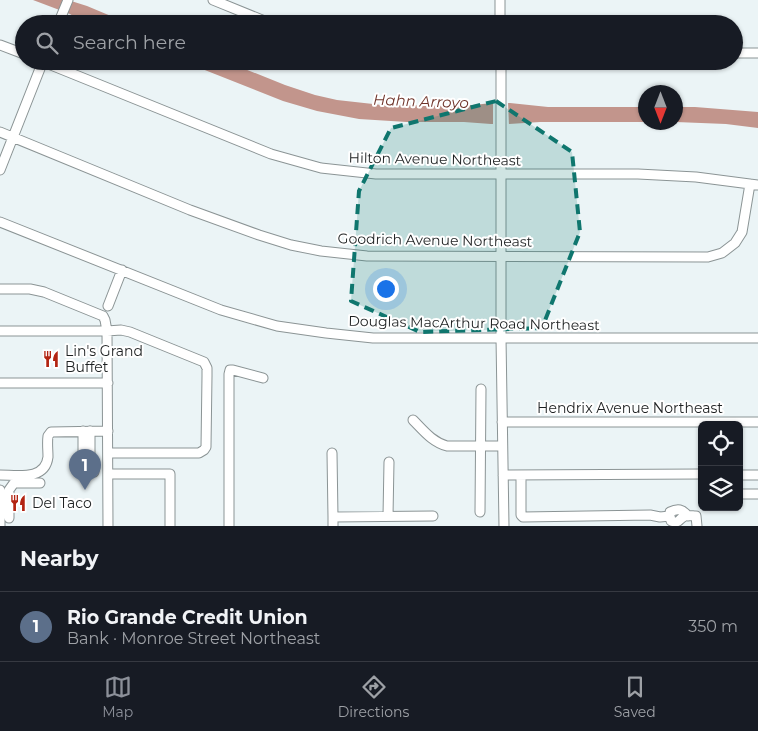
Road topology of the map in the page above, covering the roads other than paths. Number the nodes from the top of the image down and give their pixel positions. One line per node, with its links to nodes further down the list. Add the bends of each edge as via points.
1 (68, 0): 4 (street)
2 (214, 0): 5 (street)
3 (500, 0): 6 (street)
4 (62, 15)
5 (250, 15)
6 (500, 15)
7 (0, 45): 8 (street)
8 (15, 51)
9 (743, 53): 10 (street)
10 (758, 53)
11 (39, 70): 15 (street)
12 (62, 70): 17 (street, Hilton Avenue Northeast, via 271,154 321,168 376,174)
13 (501, 70): 17 (street)
14 (0, 132): 15 (street, Goodrich Avenue Northeast)
15 (13, 138): 16 (street); 20 (street, Goodrich Avenue Northeast, via 190,210 291,245 367,256)
16 (0, 170)
17 (502, 175): 18 (street, Hilton Avenue Northeast, via 638,174); 20 (street)
18 (754, 184): 20 (street, Goodrich Avenue Northeast, via 742,232 735,243 722,253 708,257)
19 (0, 222): 21 (street, Douglas MacArthur Road Northeast)
20 (501, 257): 26 (street)
21 (122, 270): 23 (street); 26 (street, Douglas MacArthur Road Northeast, via 221,310 276,326 373,338)
22 (0, 289): 23 (street, via 44,292)
23 (105, 314): 25 (street)
24 (0, 331): 25 (street)
25 (107, 331): 29 (street); 39 (street, via 130,332 204,362 207,368 204,450 199,453)
26 (501, 338): 27 (street, Douglas MacArthur Road Northeast); 33 (street)
27 (758, 338)
28 (262, 378): 64 (street, via 233,370 229,374)
29 (108, 383): 30 (street); 36 (street)
30 (0, 384)
31 (481, 389): 37 (street)
32 (413, 420): 37 (street, via 430,438 442,445)
33 (502, 422): 34 (street, Hendrix Avenue Northeast); 38 (street)
34 (758, 422)
35 (88, 431): 36 (street); 42 (street); 45 (street, via 53,431 47,438 46,463 39,472 33,475)
36 (108, 431): 39 (street)
37 (481, 446): 38 (street); 54 (street)
38 (502, 446): 46 (street)
39 (108, 453): 43 (street)
40 (332, 454): 60 (street)
41 (389, 462): 55 (street)
42 (88, 465)
43 (108, 474): 62 (street); 63 (street, via 170,474)
44 (698, 474): 47 (street)
45 (0, 475)
46 (503, 475): 47 (street); 66 (street)
47 (521, 475): 58 (street, via 522,516)
48 (743, 475): 49 (street)
49 (758, 475)
50 (40, 483): 59 (street, via 14,483 10,486)
51 (0, 490): 61 (street)
52 (743, 494): 53 (street)
53 (758, 494)
54 (480, 512)
55 (388, 516): 56 (street); 60 (street)
56 (409, 516): 57 (street); 65 (street)
57 (433, 516)
58 (557, 516): 67 (street); 68 (street, via 660,517 670,516 670,512 680,509 688,516 696,516)
59 (9, 518)
60 (333, 521)
61 (0, 526)
62 (108, 526)
63 (170, 526)
64 (229, 526)
65 (409, 526)
66 (504, 526)
67 (557, 526)
68 (697, 526)

